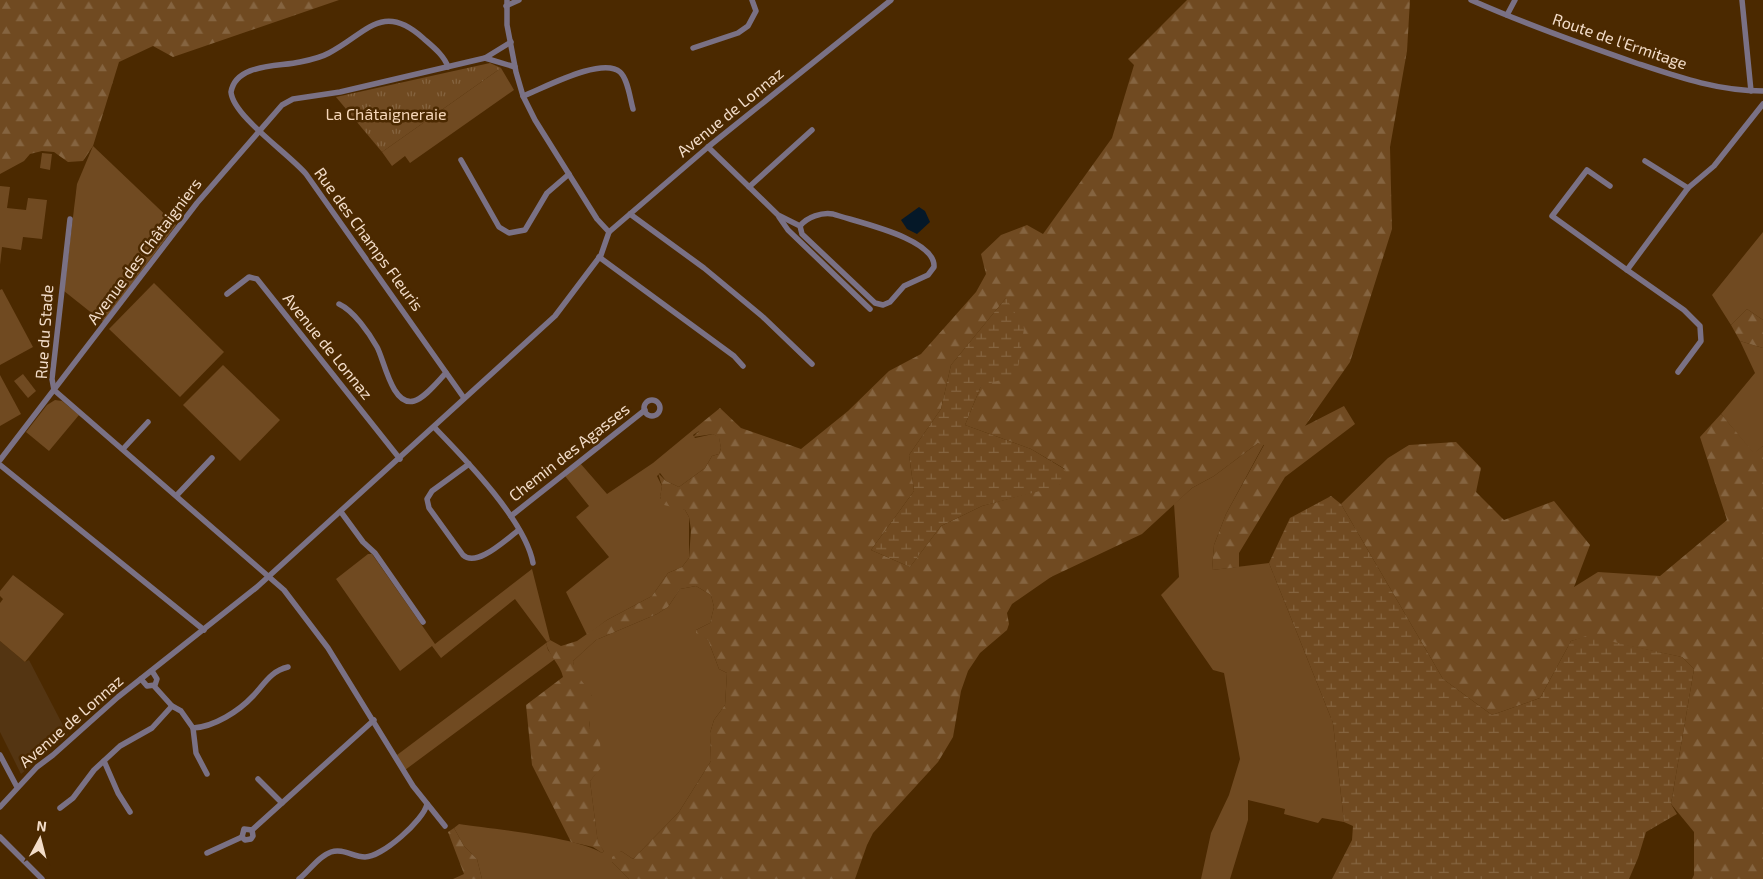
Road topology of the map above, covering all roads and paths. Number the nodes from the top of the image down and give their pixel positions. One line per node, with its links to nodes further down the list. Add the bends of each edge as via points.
1 (519, 0): 7 (street)
2 (752, 0): 10 (street, via 756,11 748,26 738,33)
3 (891, 0): 21 (street, Avenue de Lonnaz)
4 (1472, 0): 8 (street, Route de l'Ermitage)
5 (1515, 0): 8 (street)
6 (1742, 0): 14 (street)
7 (506, 3): 9 (street)
8 (1507, 15): 14 (street, Route de l'Ermitage, via 1591,48 1694,82)
9 (510, 42): 11 (street, Avenue des Châtaigniers); 13 (street)
10 (693, 48)
11 (485, 58): 12 (street, Avenue des Châtaigniers); 13 (street)
12 (448, 67): 19 (street, Avenue des Châtaigniers, via 289,101 279,107); 19 (street, via 442,56 407,26 389,21 376,23 325,56 257,68 238,78 232,88 233,100)
13 (515, 67): 16 (street)
14 (1751, 91): 15 (street, Route de l'Ermitage)
15 (1763, 91)
16 (524, 96): 18 (street, via 567,76 612,69 624,78); 24 (street)
17 (1763, 104): 27 (street, via 1714,166)
18 (633, 109)
19 (259, 130): 41 (street, Rue des Champs Fleuris, via 306,174); 42 (street, Avenue des Châtaigniers, via 197,203)
20 (812, 130): 26 (street)
21 (708, 147): 26 (street); 28 (street, Avenue de Lonnaz)
22 (461, 160): 24 (street, via 499,227 509,233 525,230 547,194)
23 (1645, 161): 27 (street)
24 (569, 174): 32 (street)
25 (1610, 186): 34 (street, via 1587,170 1552,216)
26 (749, 187): 29 (street)
27 (1688, 188): 34 (street)
28 (630, 214): 32 (street, Avenue de Lonnaz); 38 (street, via 704,268 763,317)
29 (778, 215): 31 (street); 37 (street, via 788,230)
30 (70, 219): 42 (street, Rue du Stade, via 52,379)
31 (800, 226): 31 (street, via 802,234 879,304 890,302 904,286 928,275 934,267 932,257 915,241 833,214 820,214)
32 (609, 232): 33 (street, Avenue de Lonnaz)
33 (599, 257): 39 (street, via 734,356); 43 (street, Avenue de Lonnaz, via 559,312)
34 (1627, 270): 40 (street, via 1684,310 1700,326 1701,341)
35 (228, 294): 49 (street, Avenue de Lonnaz, via 249,277 257,279)
36 (339, 304): 41 (street, via 348,310 376,345 387,376 404,399 417,400)
37 (870, 309)
38 (812, 364)
39 (743, 366)
40 (1678, 372)
41 (446, 373): 43 (street, Rue des Champs Fleuris)
42 (54, 390): 47 (street); 50 (street, Rue du Stade)
43 (464, 398): 46 (street, Avenue de Lonnaz)
44 (644, 410): 55 (street, Chemin des Agasses)
45 (148, 422): 47 (street)
46 (434, 427): 49 (street, Avenue de Lonnaz); 51 (street, Chemin des Agasses)
47 (123, 448): 53 (street)
48 (212, 458): 53 (street)
49 (400, 459): 54 (street, Avenue de Lonnaz)
50 (0, 460)
51 (469, 464): 55 (street, Chemin des Agasses); 56 (street, via 432,491 427,499 429,508 463,555 468,559 478,559)
52 (0, 465): 60 (street)
53 (176, 495): 58 (street)
54 (342, 512): 58 (street, Avenue de Lonnaz); 59 (street)
55 (511, 516): 56 (street, Chemin des Agasses)
56 (519, 530): 57 (street, Chemin des Agasses)
57 (533, 563)
58 (270, 576): 60 (street, Avenue de Lonnaz); 66 (street, via 324,642)
59 (423, 622)
60 (204, 630): 62 (street, Avenue de Lonnaz)
61 (288, 666): 67 (street, via 277,670 232,714 203,728)
62 (152, 671): 63 (street, Avenue de Lonnaz); 64 (street, via 157,679)
63 (141, 679): 64 (street, Avenue de Lonnaz, via 147,686); 72 (street, Avenue de Lonnaz)
64 (154, 686): 65 (street, Avenue de Lonnaz)
65 (172, 706): 67 (street, Avenue de Lonnaz, via 181,711); 69 (street, via 152,728 120,746)
66 (374, 720): 73 (street); 74 (street, via 405,774)
67 (193, 728): 70 (street, via 196,752)
68 (0, 755): 72 (street)
69 (104, 761): 76 (street, via 73,798); 77 (street)
70 (207, 774)
71 (258, 779): 73 (street)
72 (17, 787): 75 (street, Avenue de Lonnaz)
73 (282, 803): 80 (street, via 252,830 244,830 242,837)
74 (427, 804): 78 (street); 82 (street, via 421,816 383,851 364,857 331,852)
75 (0, 808)
76 (60, 808)
77 (130, 812)
78 (445, 826)
79 (0, 837): 81 (street)
80 (208, 852)
81 (42, 879)
82 (299, 879)

